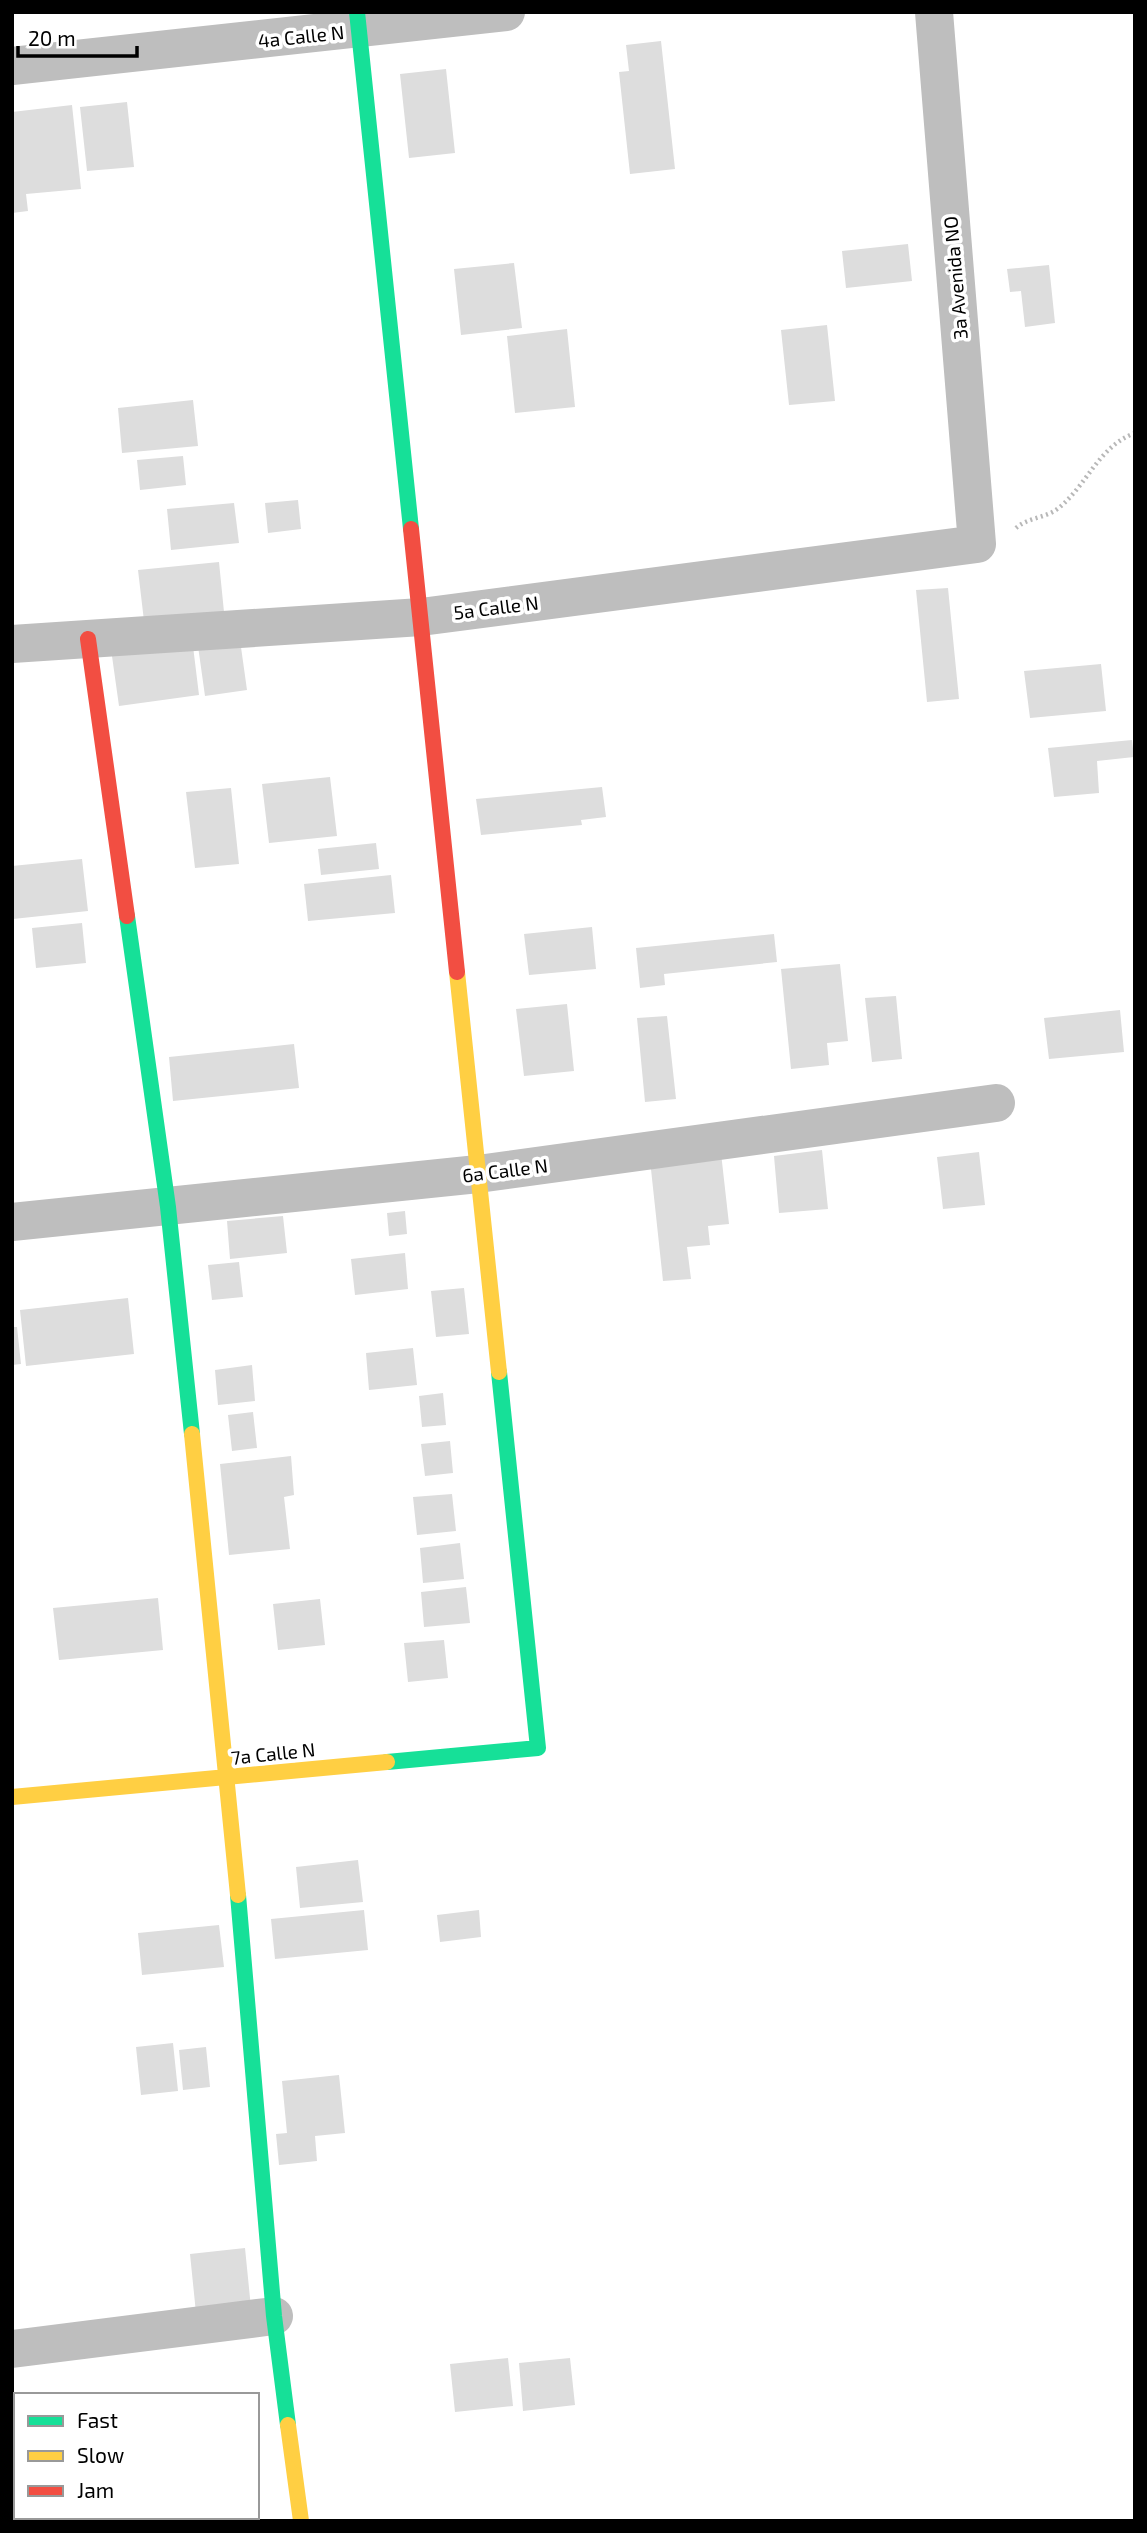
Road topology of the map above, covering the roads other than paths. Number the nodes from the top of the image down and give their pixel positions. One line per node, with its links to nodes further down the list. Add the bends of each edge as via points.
1 (506, 12): 3 (street, 4a Calle N)
2 (934, 12): 5 (street, 3a Avenida NO)
3 (359, 21): 4 (street, 4a Calle N); 6 (street)
4 (12, 66)
5 (976, 544): 6 (street, 5a Calle N)
6 (421, 617): 7 (street, 5a Calle N); 10 (street)
7 (88, 639): 8 (street, 5a Calle N); 11 (street)
8 (12, 644)
9 (996, 1103): 10 (street, 6a Calle N)
10 (478, 1174): 11 (street, 6a Calle N); 13 (street, 7a Calle N, via 538,1748)
11 (168, 1207): 12 (street, 6a Calle N); 13 (street)
12 (12, 1222)
13 (228, 1779): 14 (street, 7a Calle N); 15 (street); 17 (street)
14 (12, 1797)
15 (274, 2316): 16 (street); 17 (street)
16 (12, 2349)
17 (303, 2521)

